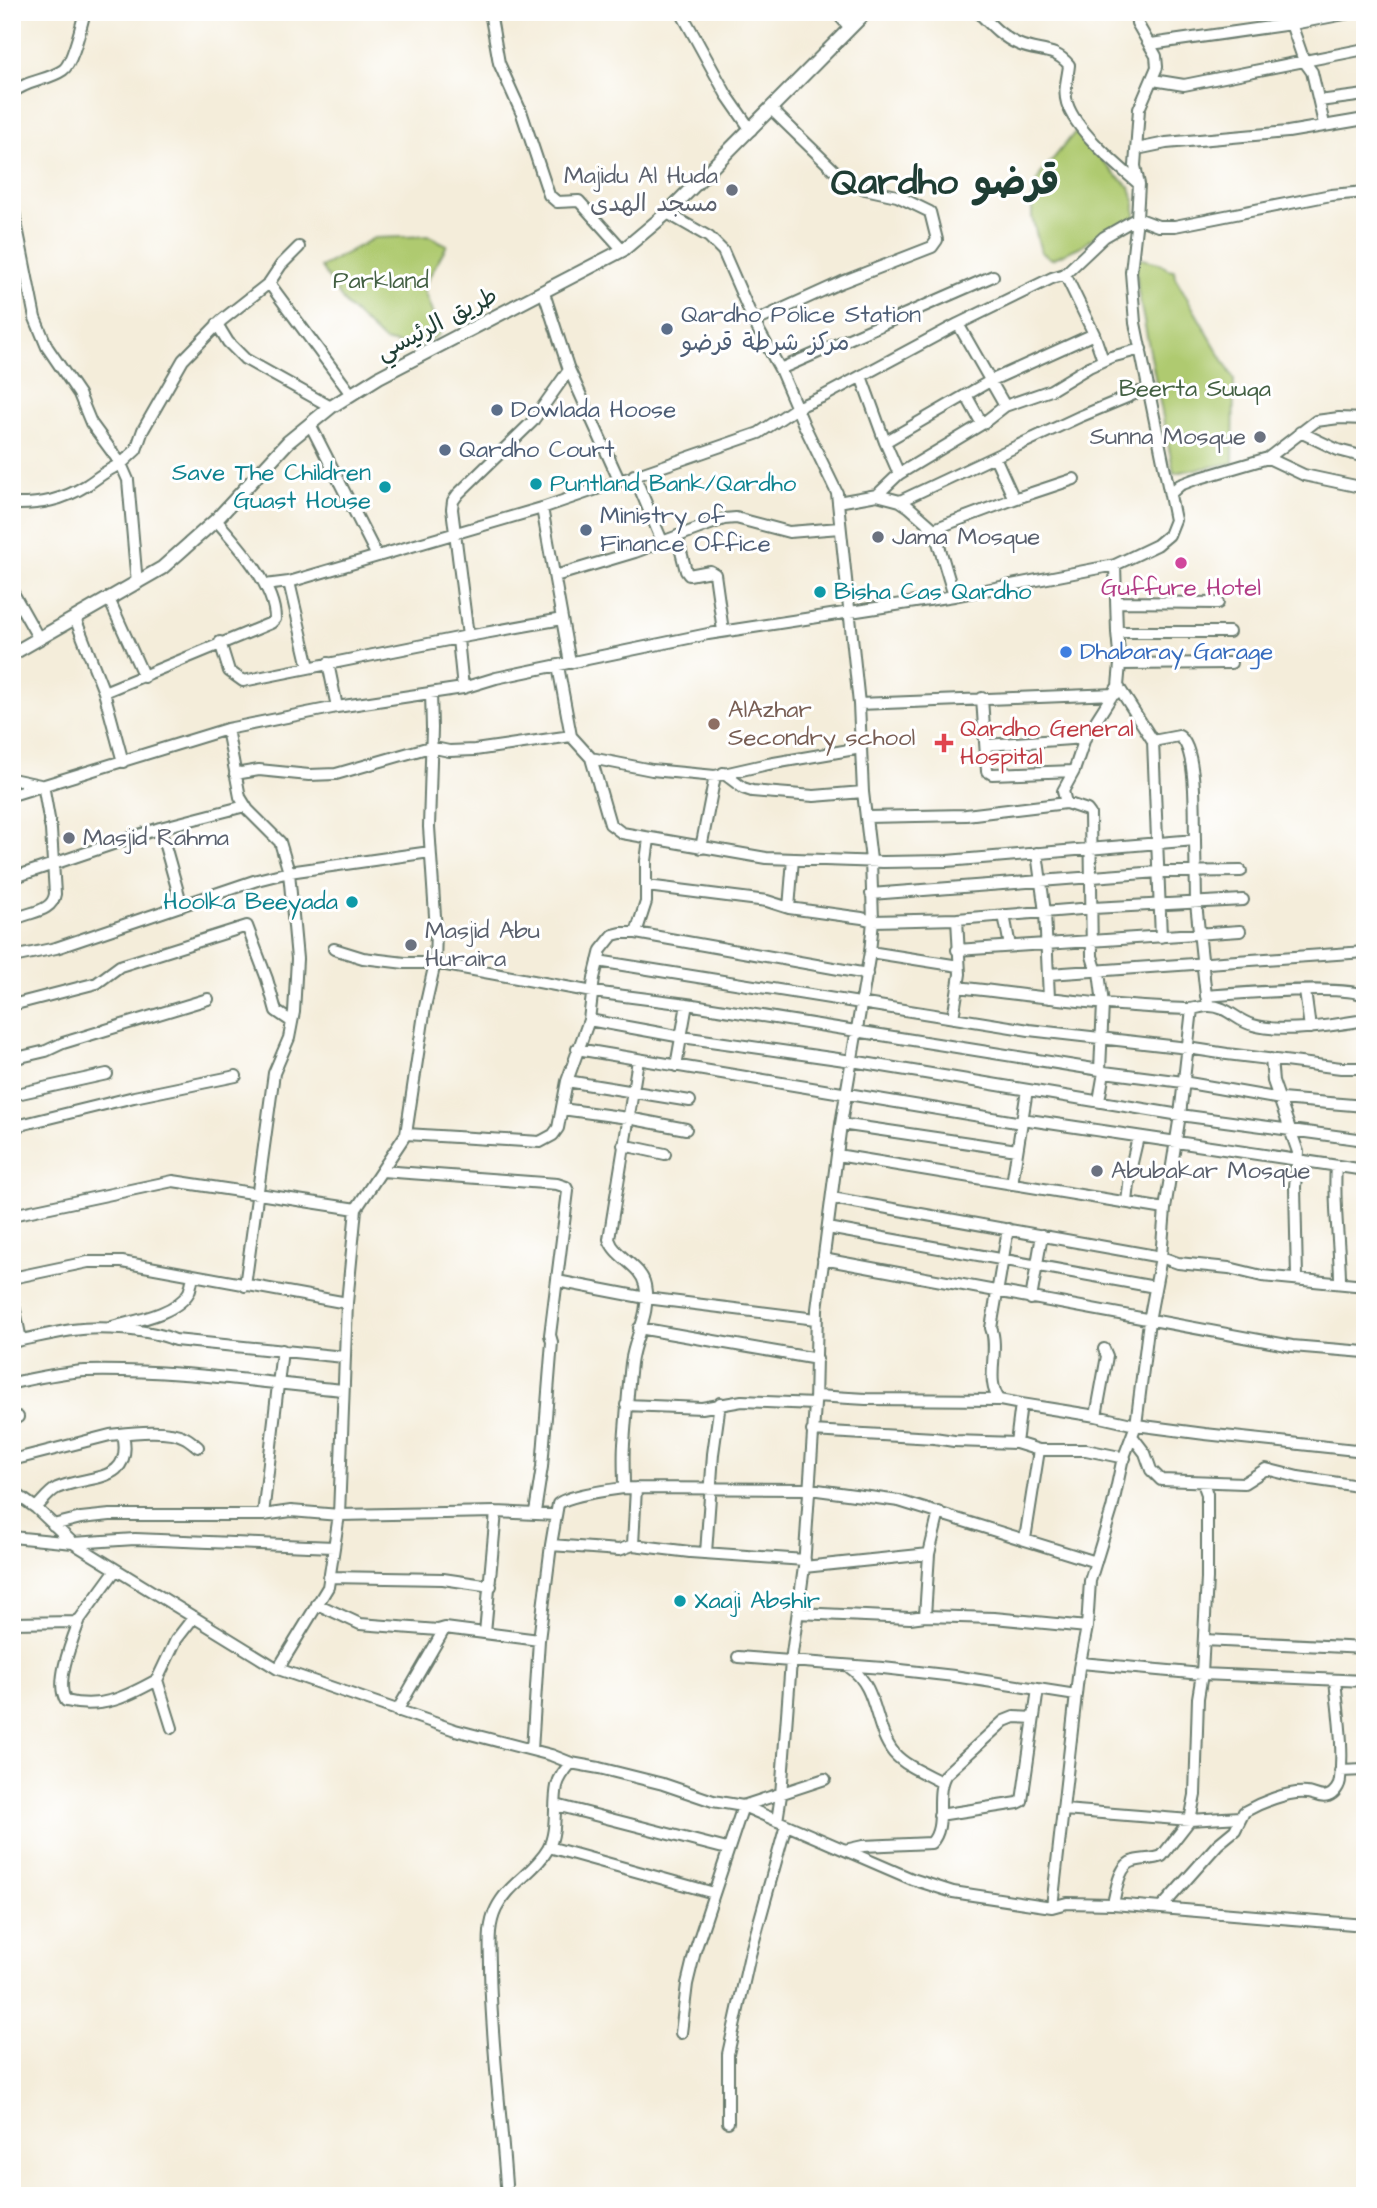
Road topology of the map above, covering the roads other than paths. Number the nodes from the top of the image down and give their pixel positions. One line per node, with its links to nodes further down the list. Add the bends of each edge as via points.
1 (85, 12): 16 (street, via 64,69)
2 (490, 12): 30 (street, via 499,63 549,195 557,202 579,201)
3 (681, 12): 22 (street)
4 (836, 12): 11 (street)
5 (866, 12): 11 (main road, طريق الرئيسي)
6 (978, 12): 24 (street, via 1006,38 1060,55 1069,65 1066,102 1075,120)
7 (1136, 12): 12 (street, via 1137,23)
8 (1287, 12): 10 (street)
9 (1355, 12): 10 (street)
10 (1290, 24): 12 (street); 14 (street)
11 (849, 28): 19 (main road, طريق الرئيسي)
12 (1151, 44): 15 (street, via 1157,67)
13 (1365, 49): 14 (street)
14 (1304, 61): 15 (street, via 1184,85); 18 (street, via 1312,72)
15 (1153, 80): 23 (street, via 1139,109)
16 (12, 93)
17 (1365, 94): 18 (street)
18 (1318, 101): 21 (street)
19 (771, 109): 22 (main road, طريق الرئيسي); 35 (street, via 840,176 864,189 897,195 930,212 937,240 932,247)
20 (1365, 119): 21 (street)
21 (1324, 124): 23 (street)
22 (751, 130): 27 (main road, طريق الرئيسي)
23 (1137, 149): 24 (street)
24 (1139, 184): 28 (street)
25 (1365, 192): 28 (street, via 1175,226 1158,226)
26 (12, 202): 59 (street, via 43,337 79,394 91,423)
27 (667, 213): 30 (main road, طريق الرئيسي); 35 (street, via 717,243)
28 (1138, 218): 31 (street, via 1104,237); 39 (street, via 1131,272)
29 (299, 247): 33 (street)
30 (622, 250): 34 (main road, طريق الرئيسي)
31 (1065, 274): 37 (street); 38 (street)
32 (993, 276): 42 (street)
33 (269, 284): 36 (street); 46 (street)
34 (544, 293): 41 (street); 46 (main road, طريق الرئيسي)
35 (754, 322): 42 (street)
36 (217, 324): 49 (street, via 245,359); 59 (street, via 183,360 136,450)
37 (958, 324): 43 (street); 44 (street)
38 (1094, 334): 40 (street); 44 (street)
39 (1141, 349): 40 (street); 45 (street)
40 (1102, 360): 48 (street, via 1051,390)
41 (568, 367): 63 (street); 75 (street, via 533,422 453,501)
42 (780, 369): 50 (street)
43 (861, 376): 50 (street); 55 (street)
44 (990, 381): 47 (street); 48 (street)
45 (1149, 388): 56 (street); 65 (street)
46 (351, 394): 49 (main road, طريق الرئيسي)
47 (967, 395): 53 (street); 55 (street)
48 (1005, 406): 53 (street)
49 (331, 407): 52 (main road, طريق الرئيسي)
50 (796, 408): 61 (street, via 759,433); 69 (street, via 831,477)
51 (1365, 419): 54 (street, via 1316,421)
52 (310, 424): 72 (main road, طريق الرئيسي); 78 (street)
53 (982, 424): 60 (street)
54 (1300, 432): 57 (street); 58 (street)
55 (885, 442): 60 (street)
56 (995, 457): 67 (street); 68 (street)
57 (1365, 457)
58 (1268, 458): 64 (street, via 1304,475); 65 (street, via 1193,480)
59 (121, 464): 70 (street, via 66,497 33,505); 82 (street, via 128,480)
60 (900, 474): 66 (street)
61 (634, 475): 63 (street); 77 (street)
62 (1074, 479): 67 (street)
63 (619, 480): 71 (street)
64 (1365, 488)
65 (1170, 494): 79 (street, via 1175,520 1169,535)
66 (877, 495): 68 (street); 69 (street)
67 (1014, 499): 74 (street)
68 (900, 500): 74 (street)
69 (838, 502): 73 (street)
70 (12, 504)
71 (542, 508): 75 (street); 80 (street)
72 (216, 520): 82 (main road, طريق الرئيسي); 83 (street)
73 (840, 528): 76 (street, via 789,532 736,518); 89 (street)
74 (934, 530): 85 (street)
75 (455, 535): 78 (street); 95 (street, via 462,576)
76 (677, 536): 77 (street); 92 (street, via 689,575 715,574)
77 (662, 541): 80 (street)
78 (377, 556): 81 (street)
79 (1115, 565): 85 (street); 87 (street)
80 (555, 576): 91 (street)
81 (289, 582): 83 (street); 103 (street)
82 (137, 584): 86 (main road, طريق الرئيسي)
83 (265, 585): 97 (street, via 275,619)
84 (12, 591): 96 (street)
85 (954, 596): 89 (street)
86 (109, 599): 90 (main road, طريق الرئيسي); 104 (street)
87 (1117, 602): 88 (street); 93 (street)
88 (1218, 603)
89 (848, 611): 92 (street); 110 (street)
90 (75, 618): 96 (main road, طريق الرئيسي); 107 (street)
91 (562, 619): 95 (street); 101 (street)
92 (723, 631): 101 (street)
93 (1117, 632): 94 (street); 102 (street)
94 (1229, 632)
95 (463, 637): 99 (street); 105 (street)
96 (39, 639): 98 (main road, طريق الرئيسي)
97 (220, 642): 103 (street, via 229,671 243,681); 104 (street)
98 (12, 654)
99 (328, 663): 103 (street); 111 (street)
100 (1231, 663): 102 (street)
101 (564, 664): 105 (street); 113 (street)
102 (1120, 664): 106 (street)
103 (309, 667)
104 (144, 677): 107 (street)
105 (463, 688): 108 (street)
106 (1116, 690): 109 (street); 114 (street); 115 (street)
107 (104, 692): 120 (street)
108 (431, 693): 111 (street); 117 (street)
109 (982, 698): 110 (street); 116 (street)
110 (859, 704): 118 (street)
111 (337, 707): 112 (street)
112 (226, 729): 120 (street); 122 (street)
113 (572, 736): 117 (street, via 475,750); 119 (street)
114 (1085, 738): 116 (street); 121 (street)
115 (1153, 741): 133 (street, via 1179,736 1186,744 1193,773); 134 (street)
116 (986, 745): 121 (street, via 986,771 992,774)
117 (430, 747): 122 (street, via 336,774 274,770); 137 (street)
118 (861, 748): 123 (street); 126 (street)
119 (591, 758): 123 (street, via 652,770); 132 (street, via 610,824 622,833)
120 (123, 762): 125 (street)
121 (1074, 771): 128 (street, via 1063,791)
122 (236, 774): 129 (street)
123 (719, 774): 126 (street, via 751,791 814,796); 135 (street)
124 (12, 779): 125 (street)
125 (40, 785): 127 (street); 141 (street)
126 (863, 792): 130 (street)
127 (12, 795)
128 (1066, 803): 130 (street, via 966,815); 136 (street, via 1090,814)
129 (245, 806): 131 (street); 144 (street, via 280,842)
130 (866, 817): 140 (street)
131 (160, 828): 141 (street); 154 (street)
132 (649, 839): 135 (street); 149 (street)
133 (1195, 840): 134 (street); 142 (street)
134 (1156, 843): 136 (street); 145 (street)
135 (701, 848): 139 (street)
136 (1091, 849): 138 (street); 147 (street)
137 (430, 852): 144 (street); 175 (street)
138 (1037, 853): 140 (street, via 947,861); 148 (street)
139 (793, 859): 140 (street); 155 (street)
140 (871, 860): 150 (street)
141 (54, 864): 146 (street); 160 (street, via 54,902)
142 (1194, 871): 143 (street); 145 (street); 152 (street)
143 (1241, 871)
144 (289, 872): 154 (street); 196 (street, via 297,959)
145 (1158, 872): 147 (street); 153 (street)
146 (12, 878)
147 (1091, 878): 148 (street); 156 (street)
148 (1041, 882): 150 (street); 157 (street)
149 (646, 886): 155 (street, via 767,901); 163 (street)
150 (871, 894): 161 (street)
151 (1242, 900): 152 (street)
152 (1196, 903): 153 (street); 164 (street)
153 (1158, 905): 156 (street); 165 (street)
154 (182, 906): 173 (street, via 56,948)
155 (789, 908): 161 (street)
156 (1093, 908): 157 (street); 166 (street)
157 (1045, 912): 158 (street); 167 (street)
158 (1004, 915): 159 (street); 168 (street)
159 (957, 919): 161 (street); 170 (street)
160 (12, 921)
161 (873, 922): 171 (street)
162 (1240, 931): 164 (street)
163 (636, 933): 174 (street, via 613,935); 179 (street)
164 (1200, 934): 165 (street); 176 (street)
165 (1161, 937): 166 (street)
166 (1092, 940): 167 (street); 178 (street)
167 (1047, 944): 168 (street); 180 (street)
168 (1010, 946): 170 (street)
169 (334, 949): 175 (street, via 363,958)
170 (957, 950): 177 (street)
171 (870, 952): 177 (street); 179 (street)
172 (1365, 952): 176 (street)
173 (13, 953)
174 (598, 961): 183 (street); 188 (street)
175 (435, 963): 183 (street); 230 (street)
176 (1202, 963): 178 (street); 187 (street)
177 (959, 966): 181 (street)
178 (1099, 972): 180 (street); 190 (street)
179 (866, 974): 188 (street)
180 (1049, 975): 185 (street)
181 (958, 987): 185 (street); 193 (street)
182 (1306, 991): 184 (street); 187 (street); 197 (street)
183 (593, 992): 189 (street); 194 (street)
184 (1365, 996)
185 (1049, 998): 190 (street)
186 (208, 999): 203 (street)
187 (1207, 1001): 192 (street); 197 (street, via 1251,1025)
188 (861, 1002): 193 (street); 198 (street)
189 (687, 1004): 198 (street); 199 (street)
190 (1102, 1004): 192 (street); 200 (street)
191 (12, 1005): 196 (street, via 97,983 120,965 247,926 276,1011)
192 (1192, 1009): 201 (street)
193 (953, 1018): 200 (street)
194 (589, 1020): 199 (street); 202 (street)
195 (1365, 1020): 197 (street)
196 (292, 1023): 243 (street, via 274,1073)
197 (1310, 1028)
198 (856, 1032): 206 (street); 209 (street)
199 (682, 1037): 206 (street); 207 (street)
200 (1102, 1039): 201 (street); 209 (street)
201 (1188, 1048): 204 (street); 213 (street)
202 (577, 1049): 205 (street); 212 (street)
203 (12, 1059)
204 (1271, 1059): 208 (street); 218 (street)
205 (638, 1060): 207 (street); 215 (street)
206 (852, 1061): 214 (street); 216 (street)
207 (676, 1066): 216 (street)
208 (1365, 1068)
209 (1102, 1071): 213 (street); 220 (street)
210 (107, 1074): 217 (street)
211 (236, 1076): 227 (street)
212 (567, 1081): 215 (street); 222 (street)
213 (1183, 1082): 218 (street); 223 (street)
214 (1027, 1090): 220 (street); 225 (street)
215 (632, 1091): 219 (street); 224 (street)
216 (846, 1093): 225 (street); 226 (street)
217 (12, 1095)
218 (1281, 1099): 221 (street); 229 (street)
219 (691, 1101)
220 (1099, 1101): 223 (street)
221 (1365, 1106)
222 (562, 1110): 224 (street); 230 (street, via 558,1128 540,1142)
223 (1180, 1115): 229 (street); 233 (street)
224 (628, 1118): 228 (street); 234 (street)
225 (1022, 1121): 231 (street); 235 (street)
226 (841, 1124): 235 (street); 237 (street)
227 (12, 1128)
228 (686, 1129)
229 (1289, 1129): 232 (street); 238 (street, via 1297,1145)
230 (405, 1134): 241 (street)
231 (1138, 1137): 233 (street); 245 (street)
232 (1365, 1140)
233 (1174, 1143): 238 (street); 247 (street)
234 (623, 1145): 236 (street); 266 (street, via 609,1239 641,1274)
235 (1017, 1150): 242 (street)
236 (664, 1154)
237 (837, 1155): 242 (street); 244 (street)
238 (1297, 1161): 239 (street); 258 (street)
239 (1336, 1166): 240 (street); 260 (street)
240 (1365, 1170)
241 (382, 1171): 246 (street); 259 (street, via 566,1186)
242 (1012, 1184): 245 (street)
243 (258, 1194): 246 (street); 248 (street, via 173,1181); 261 (street)
244 (832, 1198): 249 (street); 250 (street)
245 (1127, 1202): 247 (street)
246 (356, 1209): 268 (street)
247 (1165, 1209): 252 (street)
248 (12, 1215)
249 (828, 1228): 253 (street); 254 (street)
250 (1008, 1229): 251 (street); 254 (street)
251 (1042, 1235): 252 (street); 255 (street)
252 (1161, 1257): 258 (street, via 1248,1274); 263 (street)
253 (823, 1259): 264 (street); 269 (street)
254 (1004, 1259): 255 (street); 264 (street)
255 (1038, 1266): 263 (street); 267 (street)
256 (193, 1275): 257 (street, via 122,1262 89,1262); 261 (street); 272 (street, via 182,1301 153,1316)
257 (12, 1278)
258 (1297, 1278): 260 (street)
259 (557, 1281): 266 (street); 306 (street)
260 (1340, 1282): 262 (street)
261 (245, 1286): 268 (street)
262 (1365, 1286)
263 (1155, 1287): 270 (street)
264 (998, 1292): 267 (street); 283 (street, via 991,1328 994,1390)
265 (12, 1296): 273 (street)
266 (646, 1298): 269 (street); 271 (street, via 647,1313)
267 (1031, 1299): 270 (street)
268 (346, 1303): 277 (street)
269 (816, 1319): 278 (street)
270 (1149, 1321): 276 (street, via 1292,1346); 289 (street)
271 (639, 1328): 278 (street); 286 (street)
272 (106, 1329): 273 (street, via 72,1330); 275 (street)
273 (17, 1341)
274 (1104, 1349): 287 (street, via 1107,1356)
275 (282, 1350): 277 (street); 280 (street)
276 (1365, 1352)
277 (344, 1357): 281 (street)
278 (817, 1359): 282 (street)
279 (12, 1383): 280 (street, via 97,1371)
280 (279, 1384): 281 (street); 309 (street)
281 (343, 1390): 310 (street)
282 (816, 1400): 283 (street); 284 (street); 288 (street)
283 (1000, 1400): 285 (street)
284 (720, 1403): 286 (street, via 702,1408); 301 (street)
285 (1021, 1404): 287 (street); 291 (street)
286 (626, 1405): 299 (street)
287 (1096, 1416): 289 (street)
288 (813, 1430): 291 (street); 302 (street)
289 (1134, 1431): 294 (street); 295 (street); 297 (street, via 1157,1477)
290 (123, 1434): 292 (street, via 172,1433); 296 (street); 304 (street, via 127,1449 114,1472 55,1489)
291 (1016, 1443): 293 (street)
292 (198, 1447)
293 (1039, 1450): 295 (street, via 1086,1450); 313 (street)
294 (1365, 1451)
295 (1125, 1458): 320 (street)
296 (12, 1460)
297 (1203, 1483): 298 (street, via 1244,1483 1266,1469); 335 (street, via 1208,1532)
298 (1365, 1487)
299 (624, 1488): 300 (street); 308 (street, via 562,1501)
300 (636, 1488): 301 (street); 316 (street)
301 (711, 1488): 302 (street); 318 (street)
302 (810, 1489): 307 (street, via 899,1501); 321 (street)
303 (14, 1496): 304 (street)
304 (36, 1508): 311 (street)
305 (496, 1512): 306 (street); 310 (street); 324 (street)
306 (535, 1512): 308 (street)
307 (939, 1512): 313 (street); 319 (street)
308 (556, 1515): 315 (street)
309 (263, 1516): 310 (street, via 291,1511); 311 (street, via 110,1515)
310 (339, 1516): 317 (street)
311 (53, 1525): 314 (street)
312 (12, 1537): 314 (street)
313 (1025, 1539): 320 (street)
314 (73, 1543): 317 (street, via 135,1539); 322 (street)
315 (551, 1545): 316 (street, via 619,1550); 334 (street)
316 (633, 1545): 318 (street)
317 (334, 1547): 323 (street)
318 (706, 1553): 321 (street)
319 (929, 1554): 321 (street); 327 (street)
320 (1096, 1562): 332 (street)
321 (804, 1564): 326 (street)
322 (114, 1571): 328 (street); 329 (street)
323 (330, 1577): 324 (street, via 443,1579); 325 (street)
324 (491, 1586): 333 (street)
325 (317, 1604): 331 (street, via 360,1624); 341 (street)
326 (798, 1613): 327 (street); 338 (street)
327 (925, 1616): 332 (street)
328 (193, 1618): 341 (street); 343 (street, via 176,1640)
329 (80, 1619): 330 (street); 343 (street, via 65,1665 62,1694 66,1701 117,1700)
330 (12, 1623)
331 (445, 1628): 333 (street); 348 (street)
332 (1087, 1628): 339 (street)
333 (485, 1633): 334 (street)
334 (539, 1640): 351 (street)
335 (1204, 1640): 336 (street); 342 (street)
336 (1365, 1648)
337 (738, 1657): 338 (street)
338 (791, 1661): 340 (street); 357 (street)
339 (1080, 1662): 342 (street); 347 (street)
340 (849, 1666): 346 (street); 356 (street, via 868,1687 894,1753)
341 (278, 1670): 348 (street)
342 (1202, 1674): 344 (street); 363 (street)
343 (158, 1680): 350 (street)
344 (1335, 1680): 345 (street); 354 (street)
345 (1365, 1681)
346 (1038, 1689): 347 (street); 349 (street)
347 (1076, 1695): 360 (street)
348 (397, 1712): 351 (street)
349 (1034, 1718): 356 (street, via 1004,1721); 361 (street, via 1022,1801)
350 (172, 1728)
351 (532, 1749): 352 (street)
352 (571, 1763): 358 (street, via 557,1786); 359 (street)
353 (1365, 1770): 354 (street)
354 (1340, 1771): 362 (street, via 1340,1781 1328,1796 1292,1794 1251,1808)
355 (825, 1779): 357 (street)
356 (941, 1782): 361 (street)
357 (782, 1795): 359 (street); 364 (street)
358 (556, 1805): 365 (street); 366 (street)
359 (743, 1807): 364 (street); 366 (street)
360 (1064, 1810): 363 (street); 370 (street)
361 (939, 1815): 367 (street, via 937,1833 930,1843)
362 (1240, 1817): 363 (street); 371 (street, via 1235,1830)
363 (1190, 1820): 369 (street, via 1162,1856 1126,1864)
364 (781, 1823): 367 (street); 374 (street, via 728,2054)
365 (549, 1847): 368 (street); 375 (street, via 504,1895 489,1936 490,2010)
366 (727, 1849): 368 (street)
367 (845, 1850): 370 (street, via 953,1892)
368 (713, 1893): 373 (street, via 687,1984)
369 (1113, 1904): 370 (street); 371 (street)
370 (1052, 1907)
371 (1162, 1907): 372 (street)
372 (1365, 1925)
373 (681, 2033)
374 (728, 2122)
375 (506, 2185)

